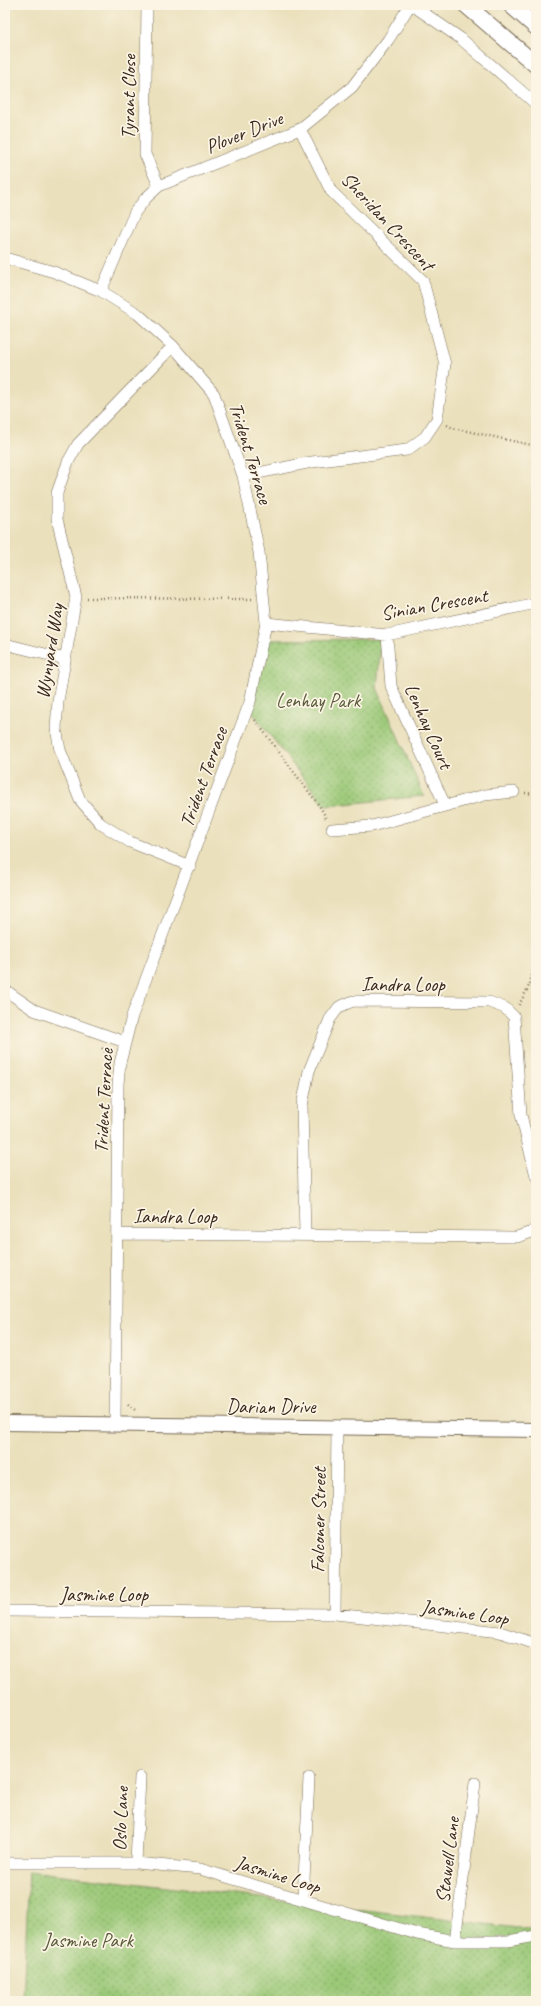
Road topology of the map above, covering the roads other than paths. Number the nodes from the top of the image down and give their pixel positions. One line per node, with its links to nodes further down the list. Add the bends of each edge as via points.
1 (147, 5): 9 (street, Tyrant Close, via 145,154)
2 (411, 5): 7 (street, via 460,38); 8 (street, Plover Drive, via 352,87)
3 (466, 5): 6 (main road)
4 (511, 5): 5 (main road)
5 (536, 27)
6 (536, 65)
7 (536, 104)
8 (300, 129): 9 (street, Plover Drive); 13 (street, Sheridan Crescent, via 331,191 423,281 445,364 437,419 425,437 407,450 312,462)
9 (159, 186): 11 (street, Plover Drive, via 135,212)
10 (5, 258): 11 (street, Trident Terrace, via 54,272)
11 (101, 291): 12 (street, Trident Terrace, via 138,314)
12 (172, 346): 13 (street, Trident Terrace, via 214,394); 18 (street, Wynyard Way, via 78,444 68,462 57,493 57,519 76,598)
13 (243, 476): 15 (street, Trident Terrace, via 260,552)
14 (536, 603): 16 (street, Sinian Crescent)
15 (266, 623): 16 (street, Sinian Crescent); 22 (street, Trident Terrace, via 250,702)
16 (387, 635): 20 (street, Lenhay Court, via 391,686)
17 (5, 644): 18 (street)
18 (65, 659): 22 (street, Wynyard Way, via 56,728 60,750 80,800 101,824 130,842)
19 (514, 792): 20 (street, via 485,795)
20 (445, 805): 21 (street, via 372,826)
21 (332, 829)
22 (190, 866): 24 (street, Trident Terrace, via 132,1016)
23 (5, 990): 24 (street, via 34,1010)
24 (125, 1042): 27 (street, Trident Terrace, via 118,1084)
25 (536, 1176): 28 (street, Iandra Loop, via 520,1115 514,1017 505,1008 489,1002 353,1001 339,1007 330,1019 309,1071 302,1106)
26 (536, 1228): 28 (street, Iandra Loop, via 517,1237)
27 (117, 1234): 28 (street, Iandra Loop); 30 (street, Trident Terrace)
28 (305, 1235)
29 (5, 1423): 30 (street, Darian Drive)
30 (115, 1425): 31 (street, Darian Drive)
31 (337, 1426): 32 (street, Darian Drive); 34 (street, Falconer Street)
32 (536, 1430)
33 (5, 1611): 34 (street, Jasmine Loop)
34 (335, 1614): 35 (street, Jasmine Loop, via 500,1632)
35 (536, 1644)
36 (140, 1777): 40 (street, Oslo Lane)
37 (309, 1778): 41 (street)
38 (475, 1783): 43 (street, Stawell Lane)
39 (5, 1863): 40 (street, Jasmine Loop)
40 (136, 1863): 41 (street, Jasmine Loop, via 200,1869)
41 (303, 1900): 43 (street, Jasmine Loop, via 417,1934)
42 (536, 1936): 43 (street, Jasmine Loop, via 508,1941)
43 (455, 1941)

